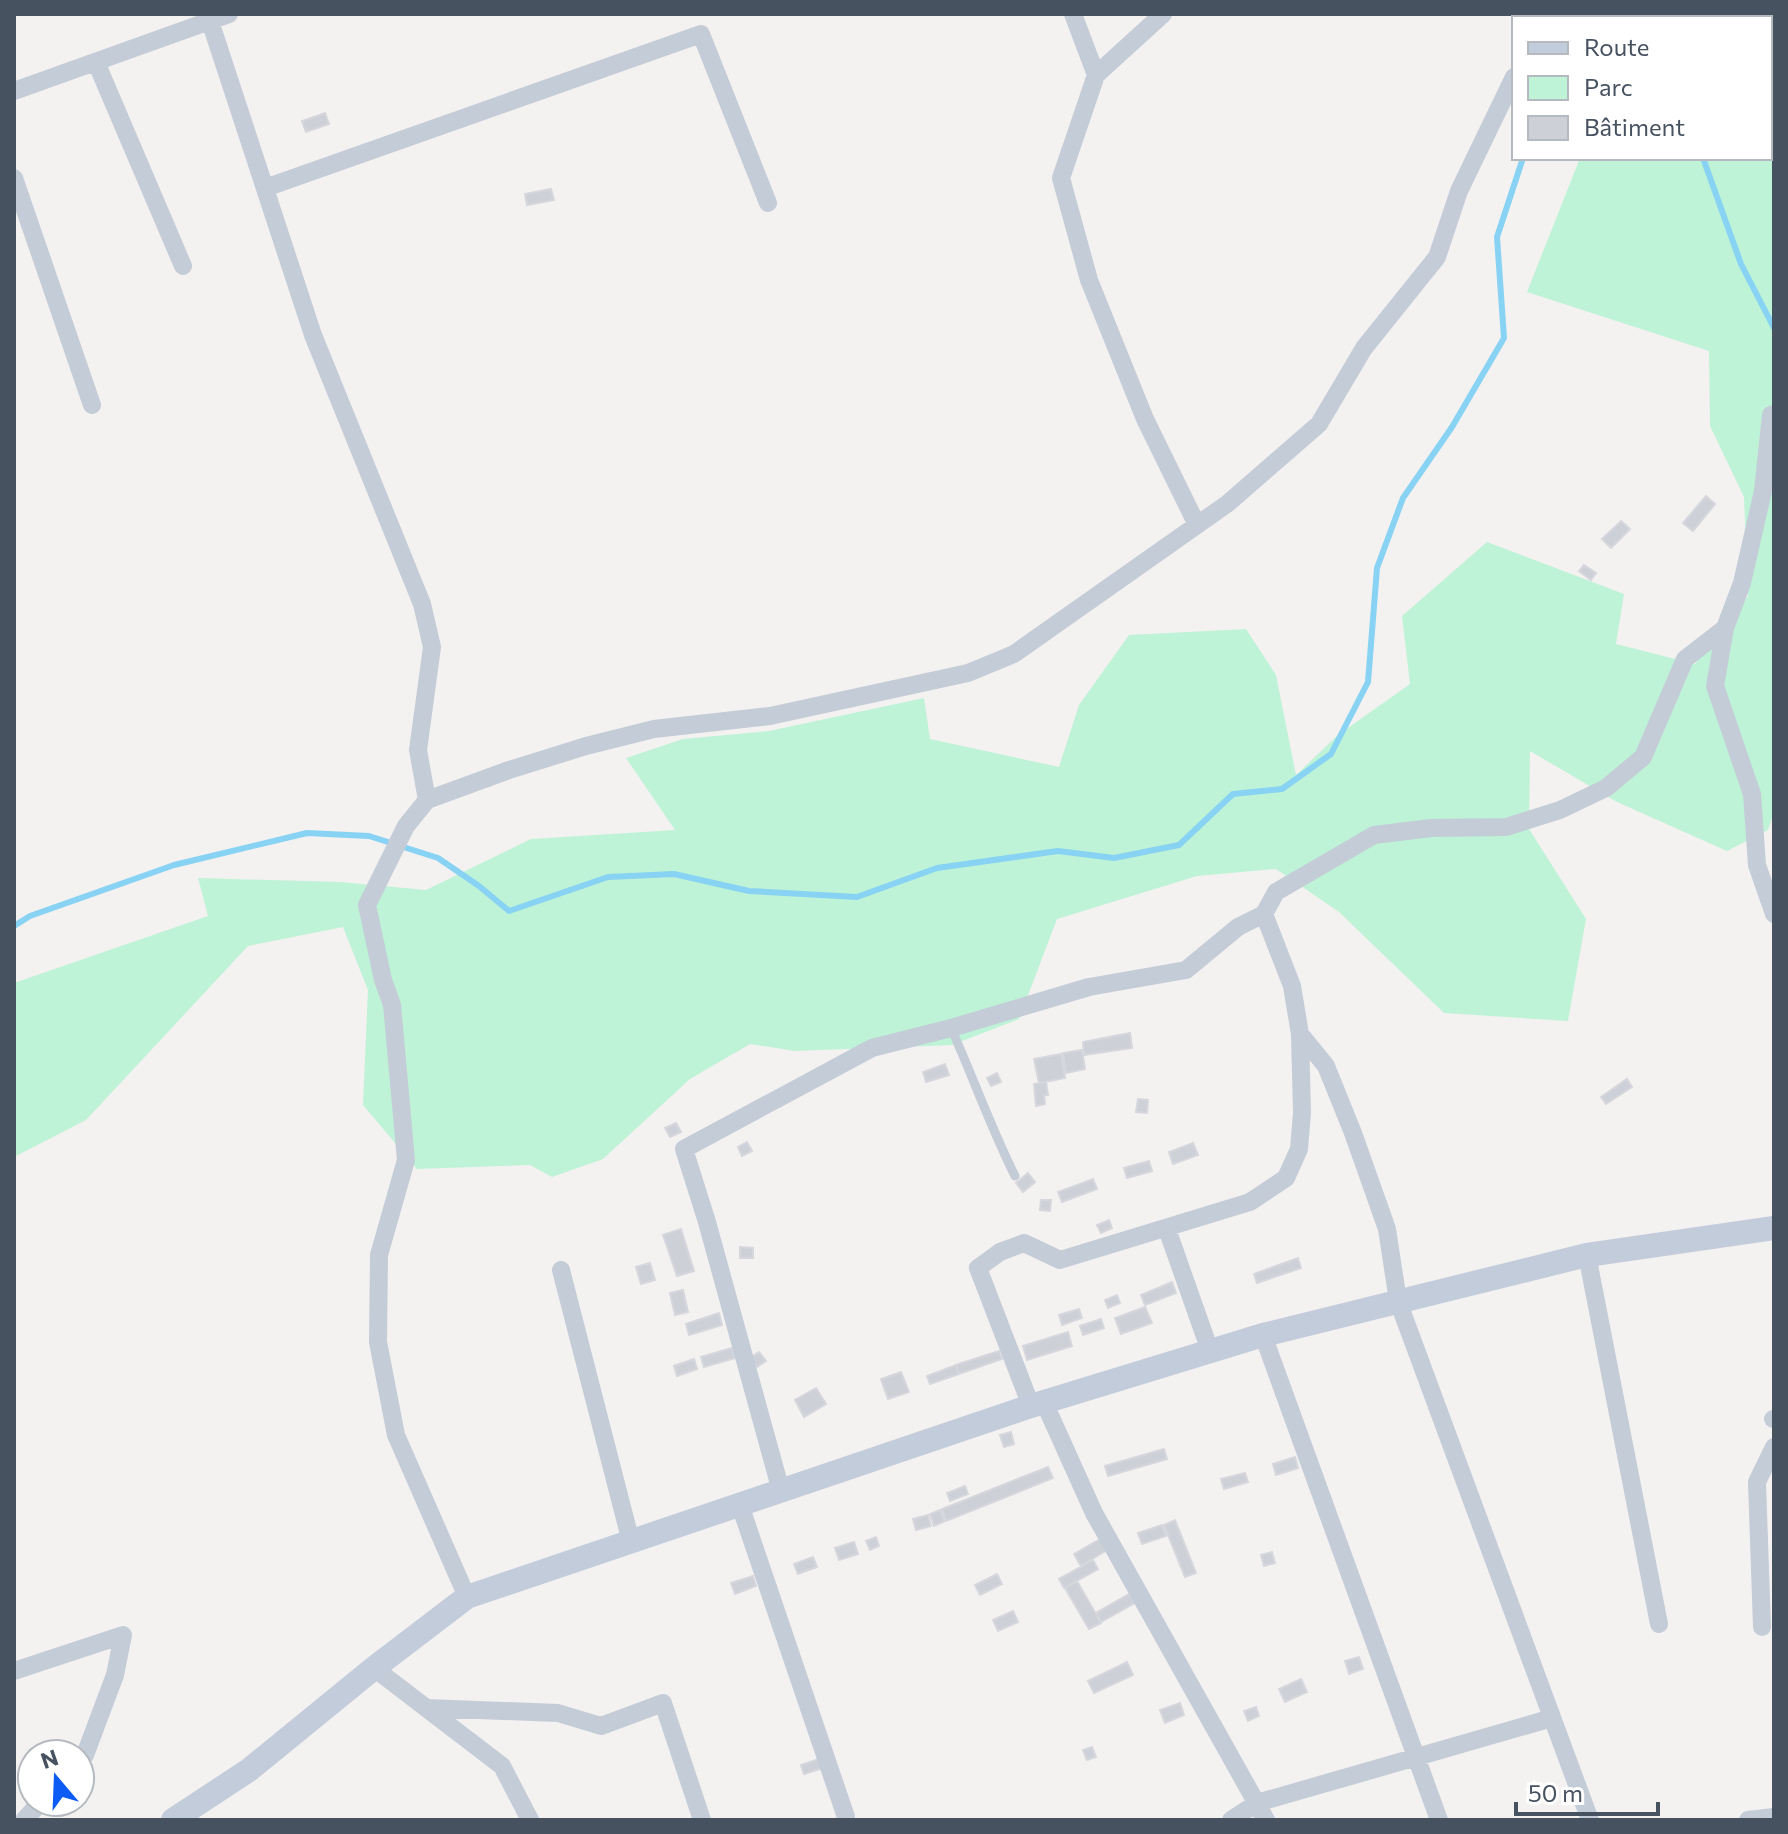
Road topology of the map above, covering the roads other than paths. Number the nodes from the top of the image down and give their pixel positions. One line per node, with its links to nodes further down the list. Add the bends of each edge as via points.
1 (229, 14): 4 (street)
2 (1073, 14): 6 (street)
3 (1163, 14): 6 (street)
4 (210, 21): 5 (street); 10 (street)
5 (96, 62): 8 (street); 12 (street)
6 (1096, 75): 15 (street, via 1061,178 1089,280 1145,419)
7 (1512, 81): 15 (street, via 1459,191 1437,257 1364,348 1319,424)
8 (14, 91)
9 (14, 178): 13 (street)
10 (265, 188): 11 (street, via 701,34); 17 (street, via 313,335 422,604 432,647 418,750)
11 (768, 203)
12 (183, 266)
13 (92, 405)
14 (1774, 414): 16 (street, via 1749,553)
15 (1197, 525): 17 (street, via 1014,654 968,673 770,716 654,729 534,762)
16 (1725, 628): 18 (street, via 1685,659 1643,757 1606,788 1506,827 1374,835 1276,892); 19 (street, via 1715,686 1752,794 1757,865)
17 (427, 800): 35 (street, via 406,826 367,905 392,1005 406,1160 379,1255 378,1342 396,1435)
18 (1264, 914): 20 (street, via 1238,927 1186,970 1089,987); 21 (street, via 1292,986)
19 (1774, 914)
20 (951, 1028): 22 (lane); 32 (street, via 872,1048 684,1149)
21 (1300, 1034): 24 (street, via 1299,1149 1286,1178 1250,1202); 27 (street, via 1326,1066 1353,1133 1387,1229)
22 (1015, 1176)
23 (1774, 1228): 25 (street)
24 (1167, 1229): 29 (street); 30 (street, via 1060,1260 1024,1243 978,1268)
25 (1587, 1255): 27 (street); 36 (street)
26 (561, 1270): 34 (street)
27 (1398, 1301): 28 (street); 41 (street)
28 (1263, 1335): 29 (street); 43 (street)
29 (1210, 1351): 30 (street)
30 (1038, 1404): 32 (street); 44 (street)
31 (1774, 1447): 37 (street, via 1757,1482)
32 (781, 1491): 33 (street)
33 (740, 1505): 34 (street); 45 (street)
34 (631, 1542): 35 (street)
35 (467, 1597): 38 (street)
36 (1659, 1624)
37 (1762, 1627)
38 (374, 1668): 40 (street); 47 (street, via 249,1770)
39 (14, 1671): 42 (street, via 123,1635 115,1675)
40 (426, 1708): 48 (street, via 502,1766); 49 (street, via 558,1713 601,1726 663,1703)
41 (1552, 1718): 43 (street); 52 (street)
42 (91, 1738)
43 (1416, 1758): 44 (street); 51 (street)
44 (1261, 1812): 50 (street)
45 (846, 1817)
46 (1774, 1817): 53 (street)
47 (173, 1820)
48 (530, 1820)
49 (702, 1820)
50 (1231, 1820)
51 (1439, 1820)
52 (1590, 1820)
53 (1748, 1820)

